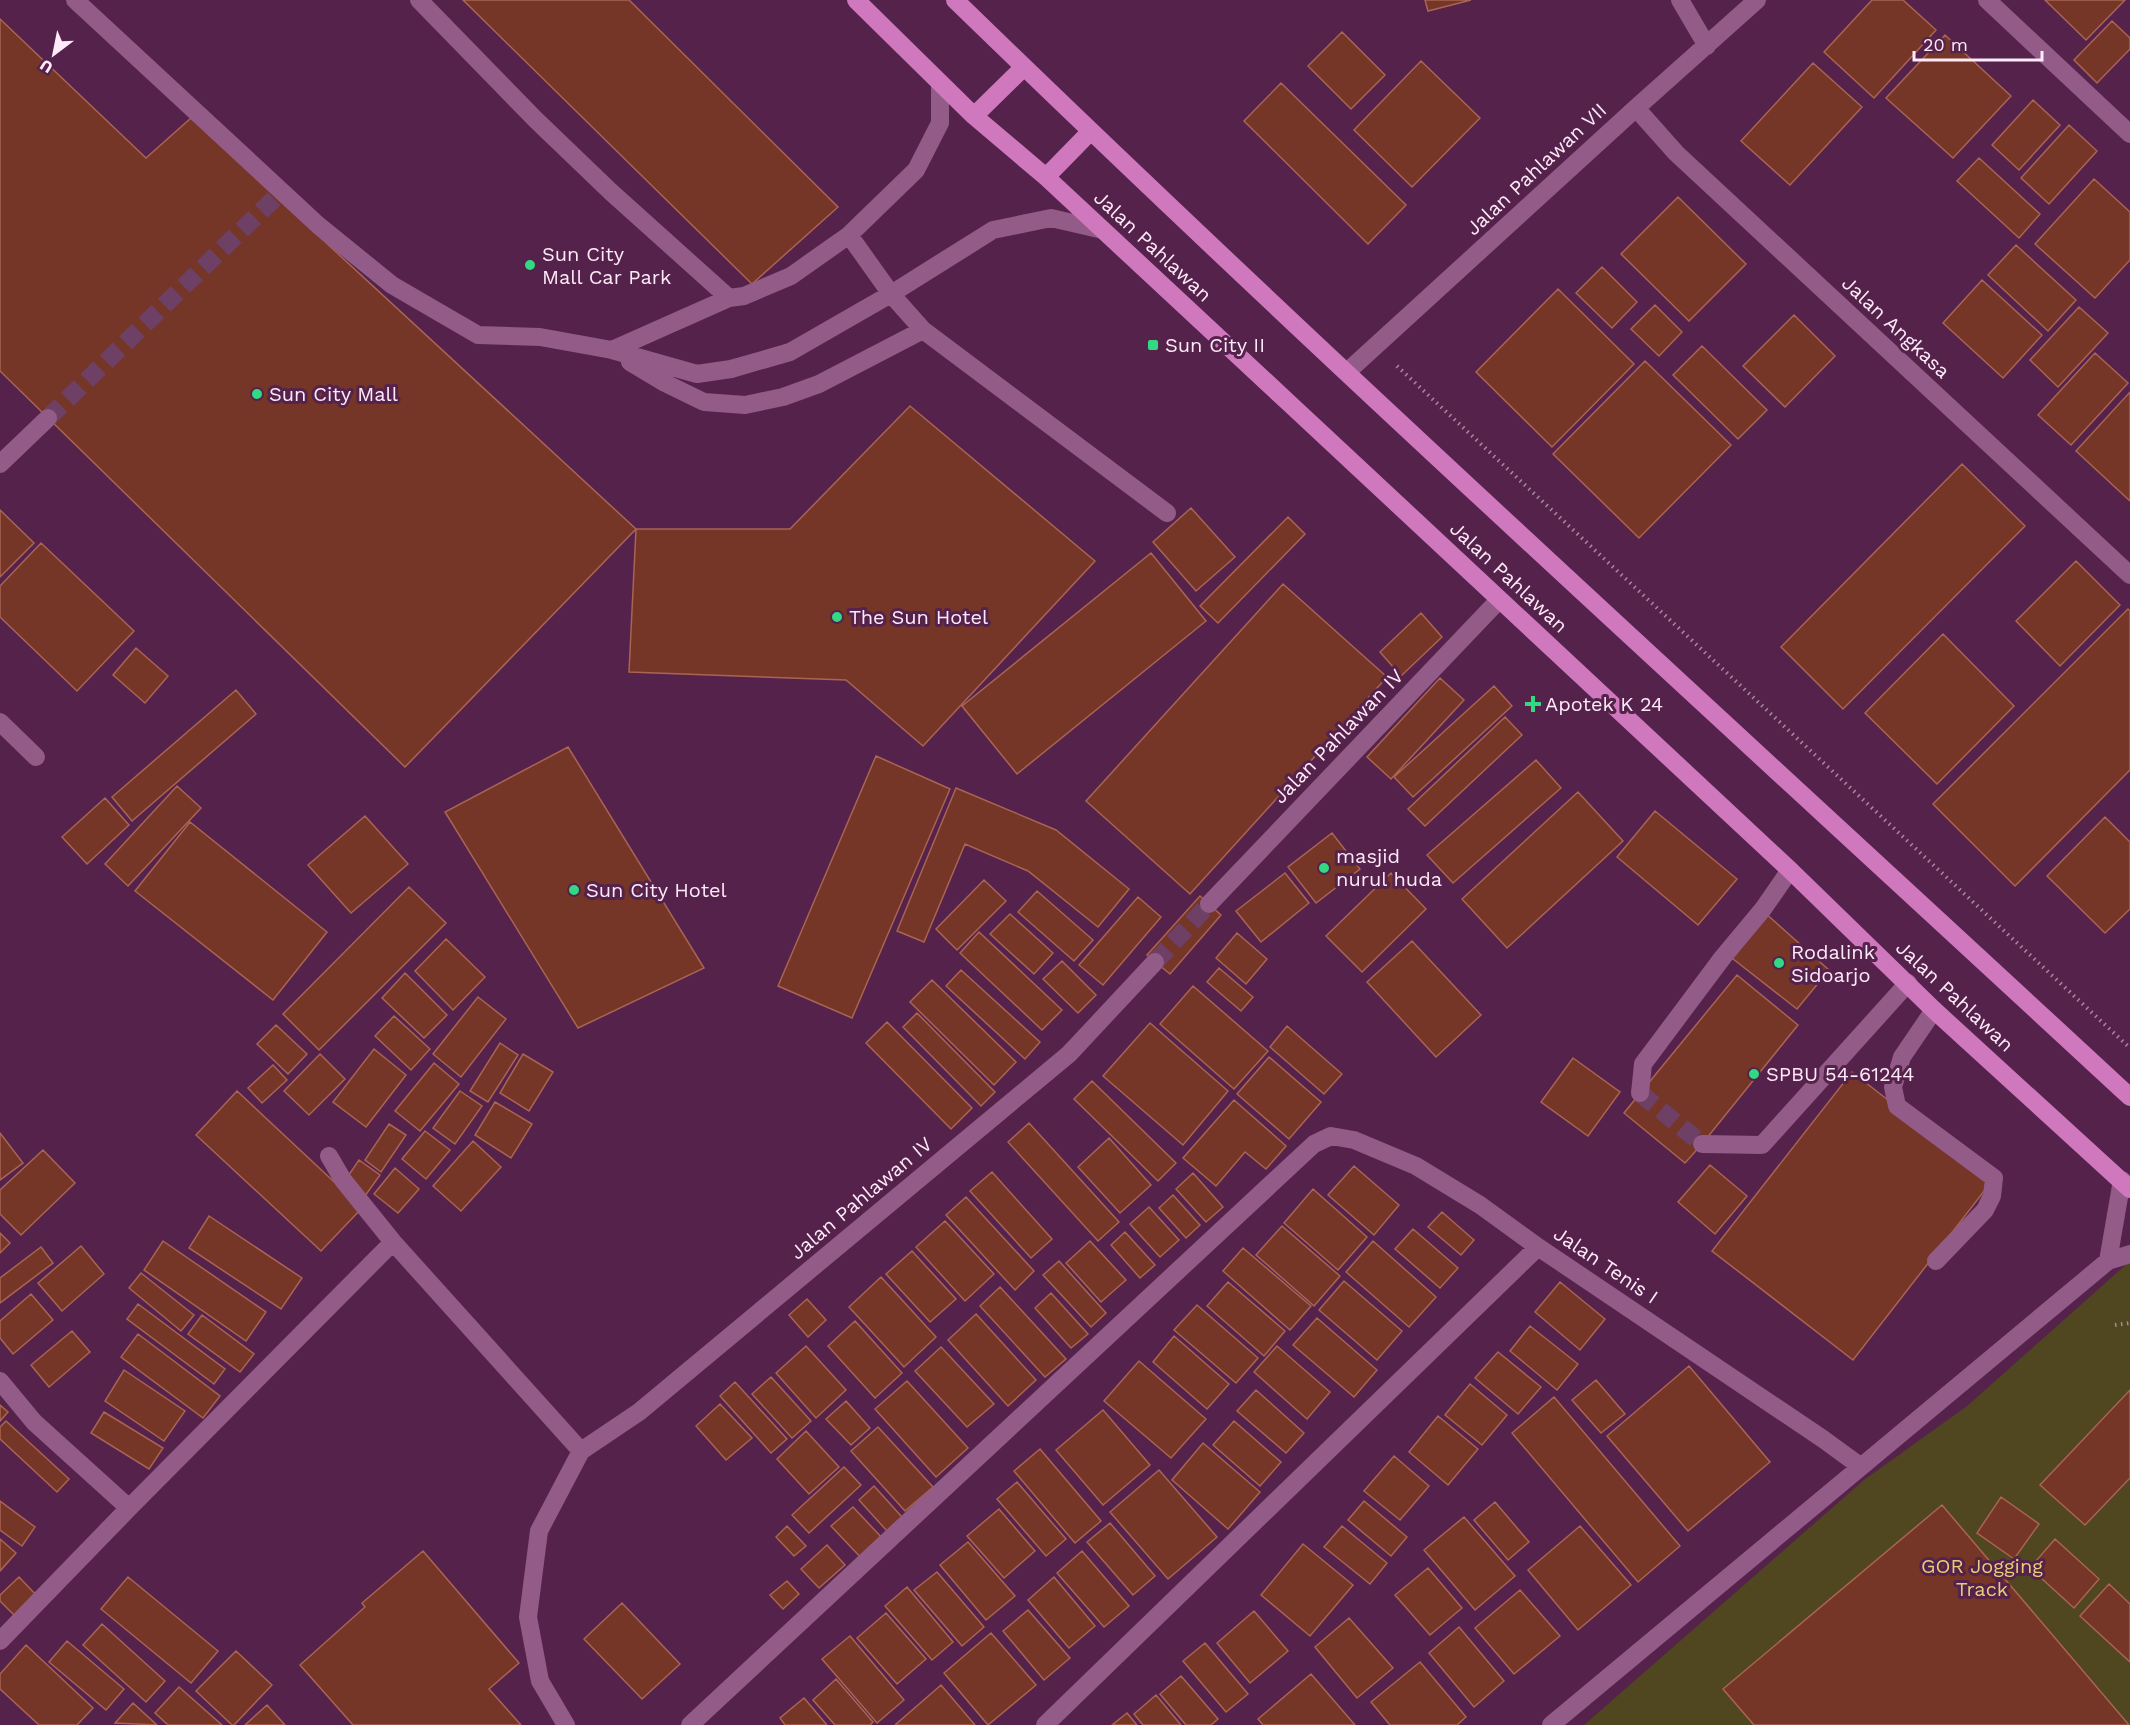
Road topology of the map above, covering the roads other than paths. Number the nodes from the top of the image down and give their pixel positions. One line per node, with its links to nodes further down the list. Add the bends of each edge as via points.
1 (75, 0): 21 (street, via 318,225 392,285 478,335 540,337)
2 (418, 0): 19 (street, via 611,192)
3 (856, 0): 10 (main road, Jalan Pahlawan)
4 (955, 0): 9 (main road, Jalan Pahlawan)
5 (1680, 0): 8 (street)
6 (1757, 0): 8 (street, Jalan Pahlawan VII)
7 (1987, 0): 14 (street)
8 (1707, 46): 11 (street, Jalan Pahlawan VII)
9 (1024, 67): 12 (main road); 13 (main road, Jalan Pahlawan)
10 (940, 83): 12 (main road, Jalan Pahlawan); 17 (street, via 940,123 916,170)
11 (1636, 108): 22 (street, Jalan Pahlawan VII); 26 (street, Jalan Angkasa, via 1676,153)
12 (974, 116): 15 (main road, Jalan Pahlawan)
13 (1091, 131): 15 (main road); 22 (main road, Jalan Pahlawan)
14 (2130, 134)
15 (1046, 177): 16 (main road, Jalan Pahlawan)
16 (1103, 230): 18 (street, via 1051,218 993,230); 27 (main road, Jalan Pahlawan)
17 (849, 235): 18 (street); 19 (street, via 791,276 744,296)
18 (891, 294): 20 (street); 21 (street, via 790,352 731,369 697,374)
19 (729, 298): 21 (street)
20 (923, 330): 21 (street, via 819,384 745,405 704,402); 25 (street)
21 (612, 350)
22 (1347, 372): 36 (main road, Jalan Pahlawan)
23 (48, 418): 24 (street)
24 (0, 464)
25 (1167, 513)
26 (2130, 575)
27 (1499, 600): 30 (main road, Jalan Pahlawan); 31 (street, Jalan Pahlawan IV)
28 (0, 722): 29 (street)
29 (36, 757)
30 (1790, 870): 33 (main road, Jalan Pahlawan); 35 (street, via 1643,1064)
31 (1209, 904)
32 (1155, 962): 46 (street, Jalan Pahlawan IV, via 1069,1054 639,1412)
33 (1908, 983): 34 (main road, Jalan Pahlawan); 37 (street, via 1762,1145)
34 (1934, 1010): 39 (main road, Jalan Pahlawan); 43 (street, via 1902,1057 1893,1087 1897,1106 1994,1179 1985,1210)
35 (1640, 1093)
36 (2130, 1096)
37 (1702, 1144)
38 (329, 1156): 40 (street, via 343,1180)
39 (2126, 1185): 44 (street)
40 (393, 1242): 46 (street); 48 (street)
41 (1538, 1247): 47 (street, Jalan Tenis I); 51 (street, Jalan Tenis I, via 1416,1166 1354,1140 1331,1136 1314,1144); 52 (street)
42 (2130, 1254): 44 (street)
43 (1936, 1261)
44 (2109, 1261): 47 (street)
45 (0, 1381): 48 (street, via 34,1422)
46 (581, 1450): 50 (street, via 539,1531 528,1617 540,1681)
47 (1860, 1466): 53 (street)
48 (129, 1508): 49 (street)
49 (0, 1641)
50 (566, 1725)
51 (690, 1725)
52 (1045, 1725)
53 (1551, 1725)

